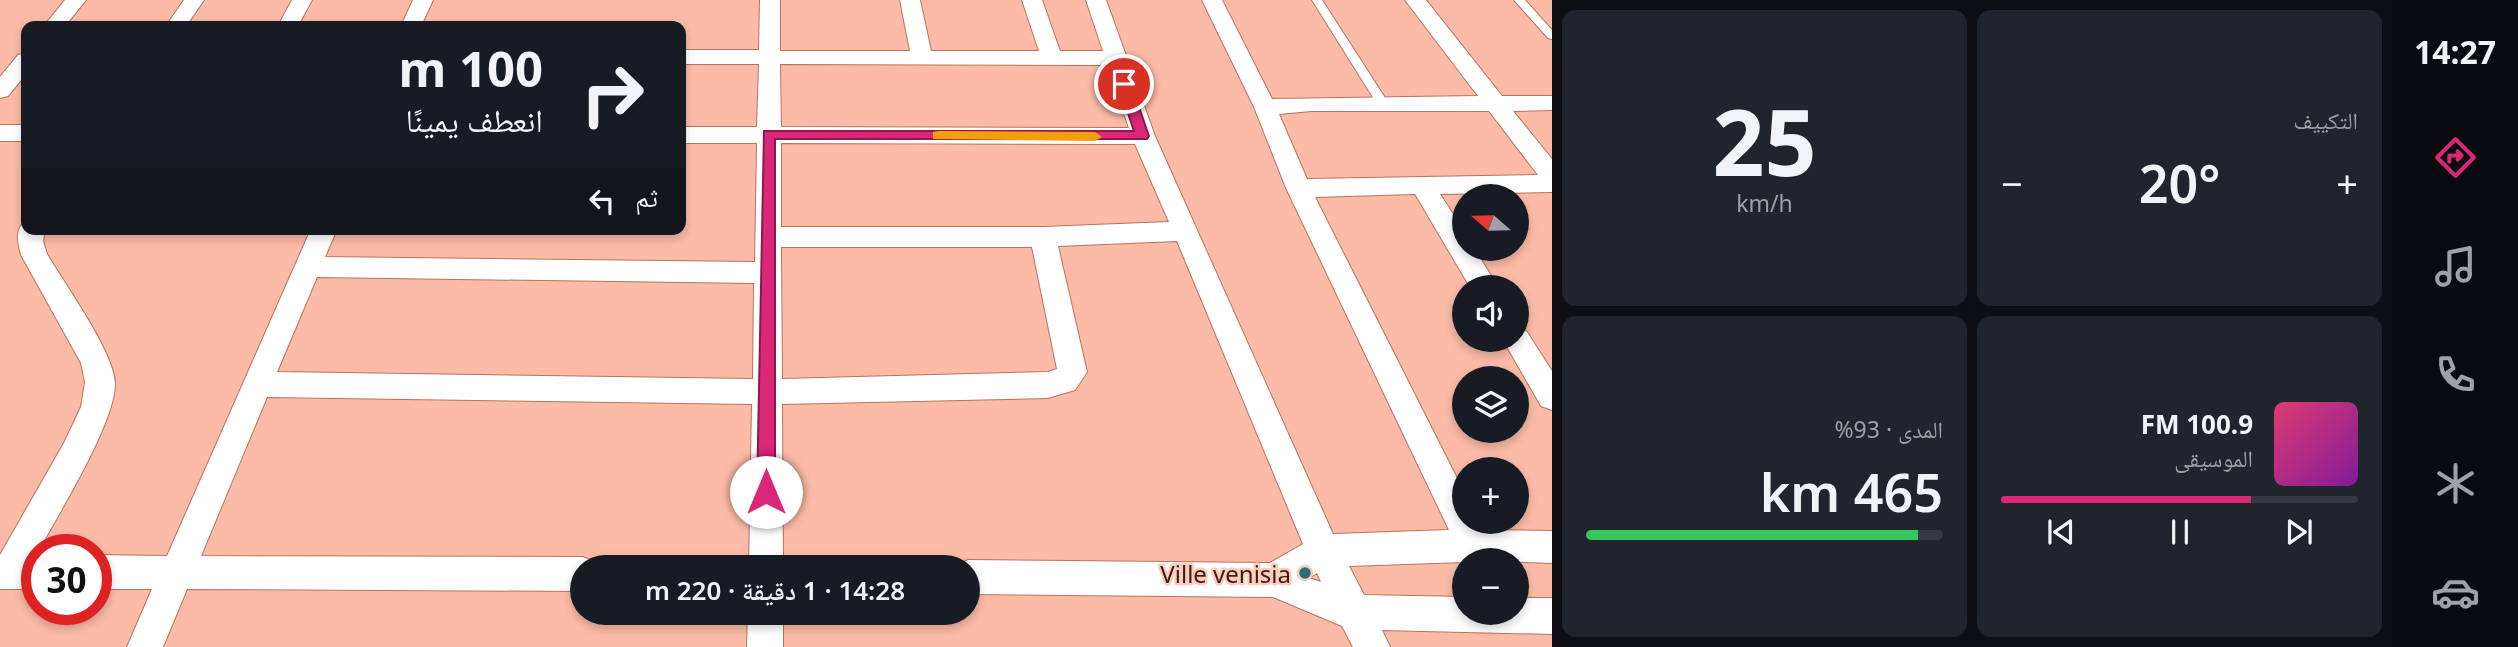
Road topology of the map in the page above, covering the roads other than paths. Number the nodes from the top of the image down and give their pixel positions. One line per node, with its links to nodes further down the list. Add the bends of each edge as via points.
1 (76, 0): 13 (street)
2 (194, 0): 14 (street)
3 (302, 0): 15 (street)
4 (423, 0): 16 (street)
5 (770, 0): 19 (street)
6 (910, 0): 20 (street)
7 (1032, 0): 21 (street)
8 (1096, 0): 22 (street)
9 (1212, 0): 28 (street)
10 (1317, 0): 26 (lane)
11 (1415, 0): 27 (street)
12 (1519, 0): 17 (lane)
13 (58, 21)
14 (179, 21)
15 (291, 21)
16 (413, 21)
17 (1552, 36)
18 (686, 57): 19 (street)
19 (769, 57): 20 (street); 31 (street)
20 (922, 58): 21 (street)
21 (1052, 58): 22 (street)
22 (1115, 58): 33 (street)
23 (21, 66): 24 (street)
24 (0, 91)
25 (1552, 103): 27 (street)
26 (1383, 104): 27 (street); 28 (street)
27 (1497, 104): 34 (street)
28 (1265, 107): 37 (street)
29 (0, 133): 30 (street)
30 (21, 133)
31 (768, 134): 32 (street); 33 (street); 41 (street)
32 (686, 135)
33 (1143, 136): 38 (street)
34 (1552, 176)
35 (1552, 183): 36 (street)
36 (1422, 186): 37 (street); 45 (street)
37 (1298, 188): 50 (street)
38 (1186, 231): 42 (street); 52 (street)
39 (31, 235): 54 (street, via 34,255 96,361 100,382 96,407)
40 (321, 235): 43 (street)
41 (768, 237): 42 (street); 44 (street)
42 (1042, 237): 48 (street, via 1072,372 1065,381 1025,387)
43 (308, 267): 44 (street); 47 (street)
44 (768, 273): 48 (street)
45 (1477, 275)
46 (1524, 352): 49 (street)
47 (257, 384): 48 (street); 56 (street)
48 (767, 391): 53 (street)
49 (1552, 397)
50 (1473, 545): 51 (street); 52 (street)
51 (1552, 547)
52 (1323, 551): 59 (street); 60 (street)
53 (766, 555)
54 (15, 572)
55 (112, 572): 56 (street)
56 (177, 573): 57 (street); 63 (street)
57 (570, 574)
58 (980, 577): 59 (street)
59 (1273, 580): 60 (street)
60 (1352, 612): 61 (street); 65 (street)
61 (1552, 616)
62 (765, 625): 64 (street)
63 (145, 647)
64 (765, 647)
65 (1372, 647)

